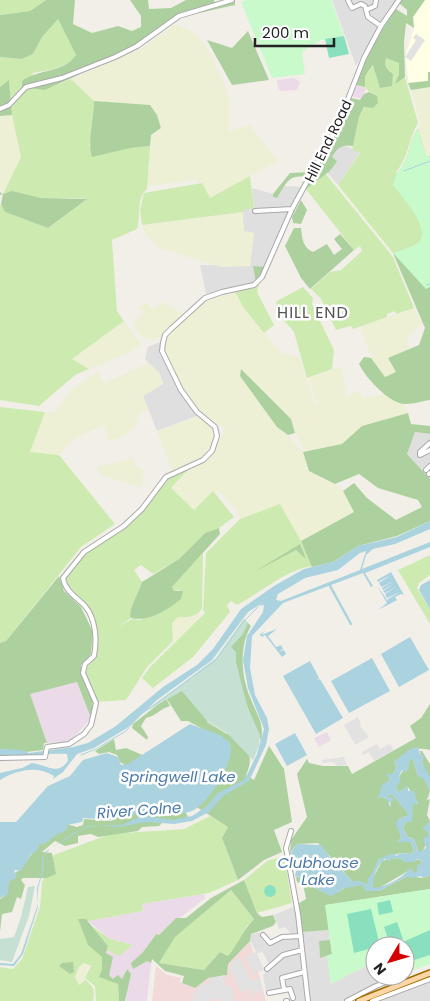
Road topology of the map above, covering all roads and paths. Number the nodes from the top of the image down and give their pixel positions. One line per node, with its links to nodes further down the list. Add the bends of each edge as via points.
1 (232, 0): 5 (street)
2 (348, 0): 6 (street, via 352,8 360,4)
3 (376, 0): 6 (street, via 375,6)
4 (399, 0): 7 (street, Hill End Road)
5 (218, 2): 8 (street, via 172,20 144,42 123,53 62,78 26,87 9,105)
6 (366, 10): 7 (street, via 368,17)
7 (381, 26): 9 (street, Hill End Road, via 364,58 338,125)
8 (0, 109)
9 (292, 209): 10 (street); 15 (street, Hill End Road, via 272,258 257,282 205,298 165,336 162,352 181,390 197,412 215,427 217,436 212,451 203,460 166,477 142,509 124,526 84,552 65,575 68,590 87,608 96,633 94,656 85,664 83,673 96,702 91,725 69,744 48,746 47,755)
10 (254, 211)
11 (430, 444): 12 (street, via 420,455)
12 (430, 450)
13 (430, 466): 14 (street)
14 (426, 470)
15 (0, 758)
16 (291, 831): 18 (street, via 286,848)
17 (263, 935): 18 (street, via 270,944 282,937)
18 (300, 936): 19 (street)
19 (302, 950): 20 (street, via 282,955); 21 (street)
20 (267, 969)
21 (304, 972): 29 (street, via 282,978); 32 (street)
22 (430, 973): 24 (main road)
23 (430, 979): 25 (street)
24 (415, 980)
25 (415, 981)
26 (376, 986): 33 (street)
27 (388, 986): 34 (main road)
28 (404, 986): 35 (street)
29 (284, 989): 30 (street); 31 (street, via 291,989)
30 (269, 993)
31 (293, 998)
32 (308, 1001)
33 (347, 1001)
34 (359, 1001)
35 (372, 1001)

